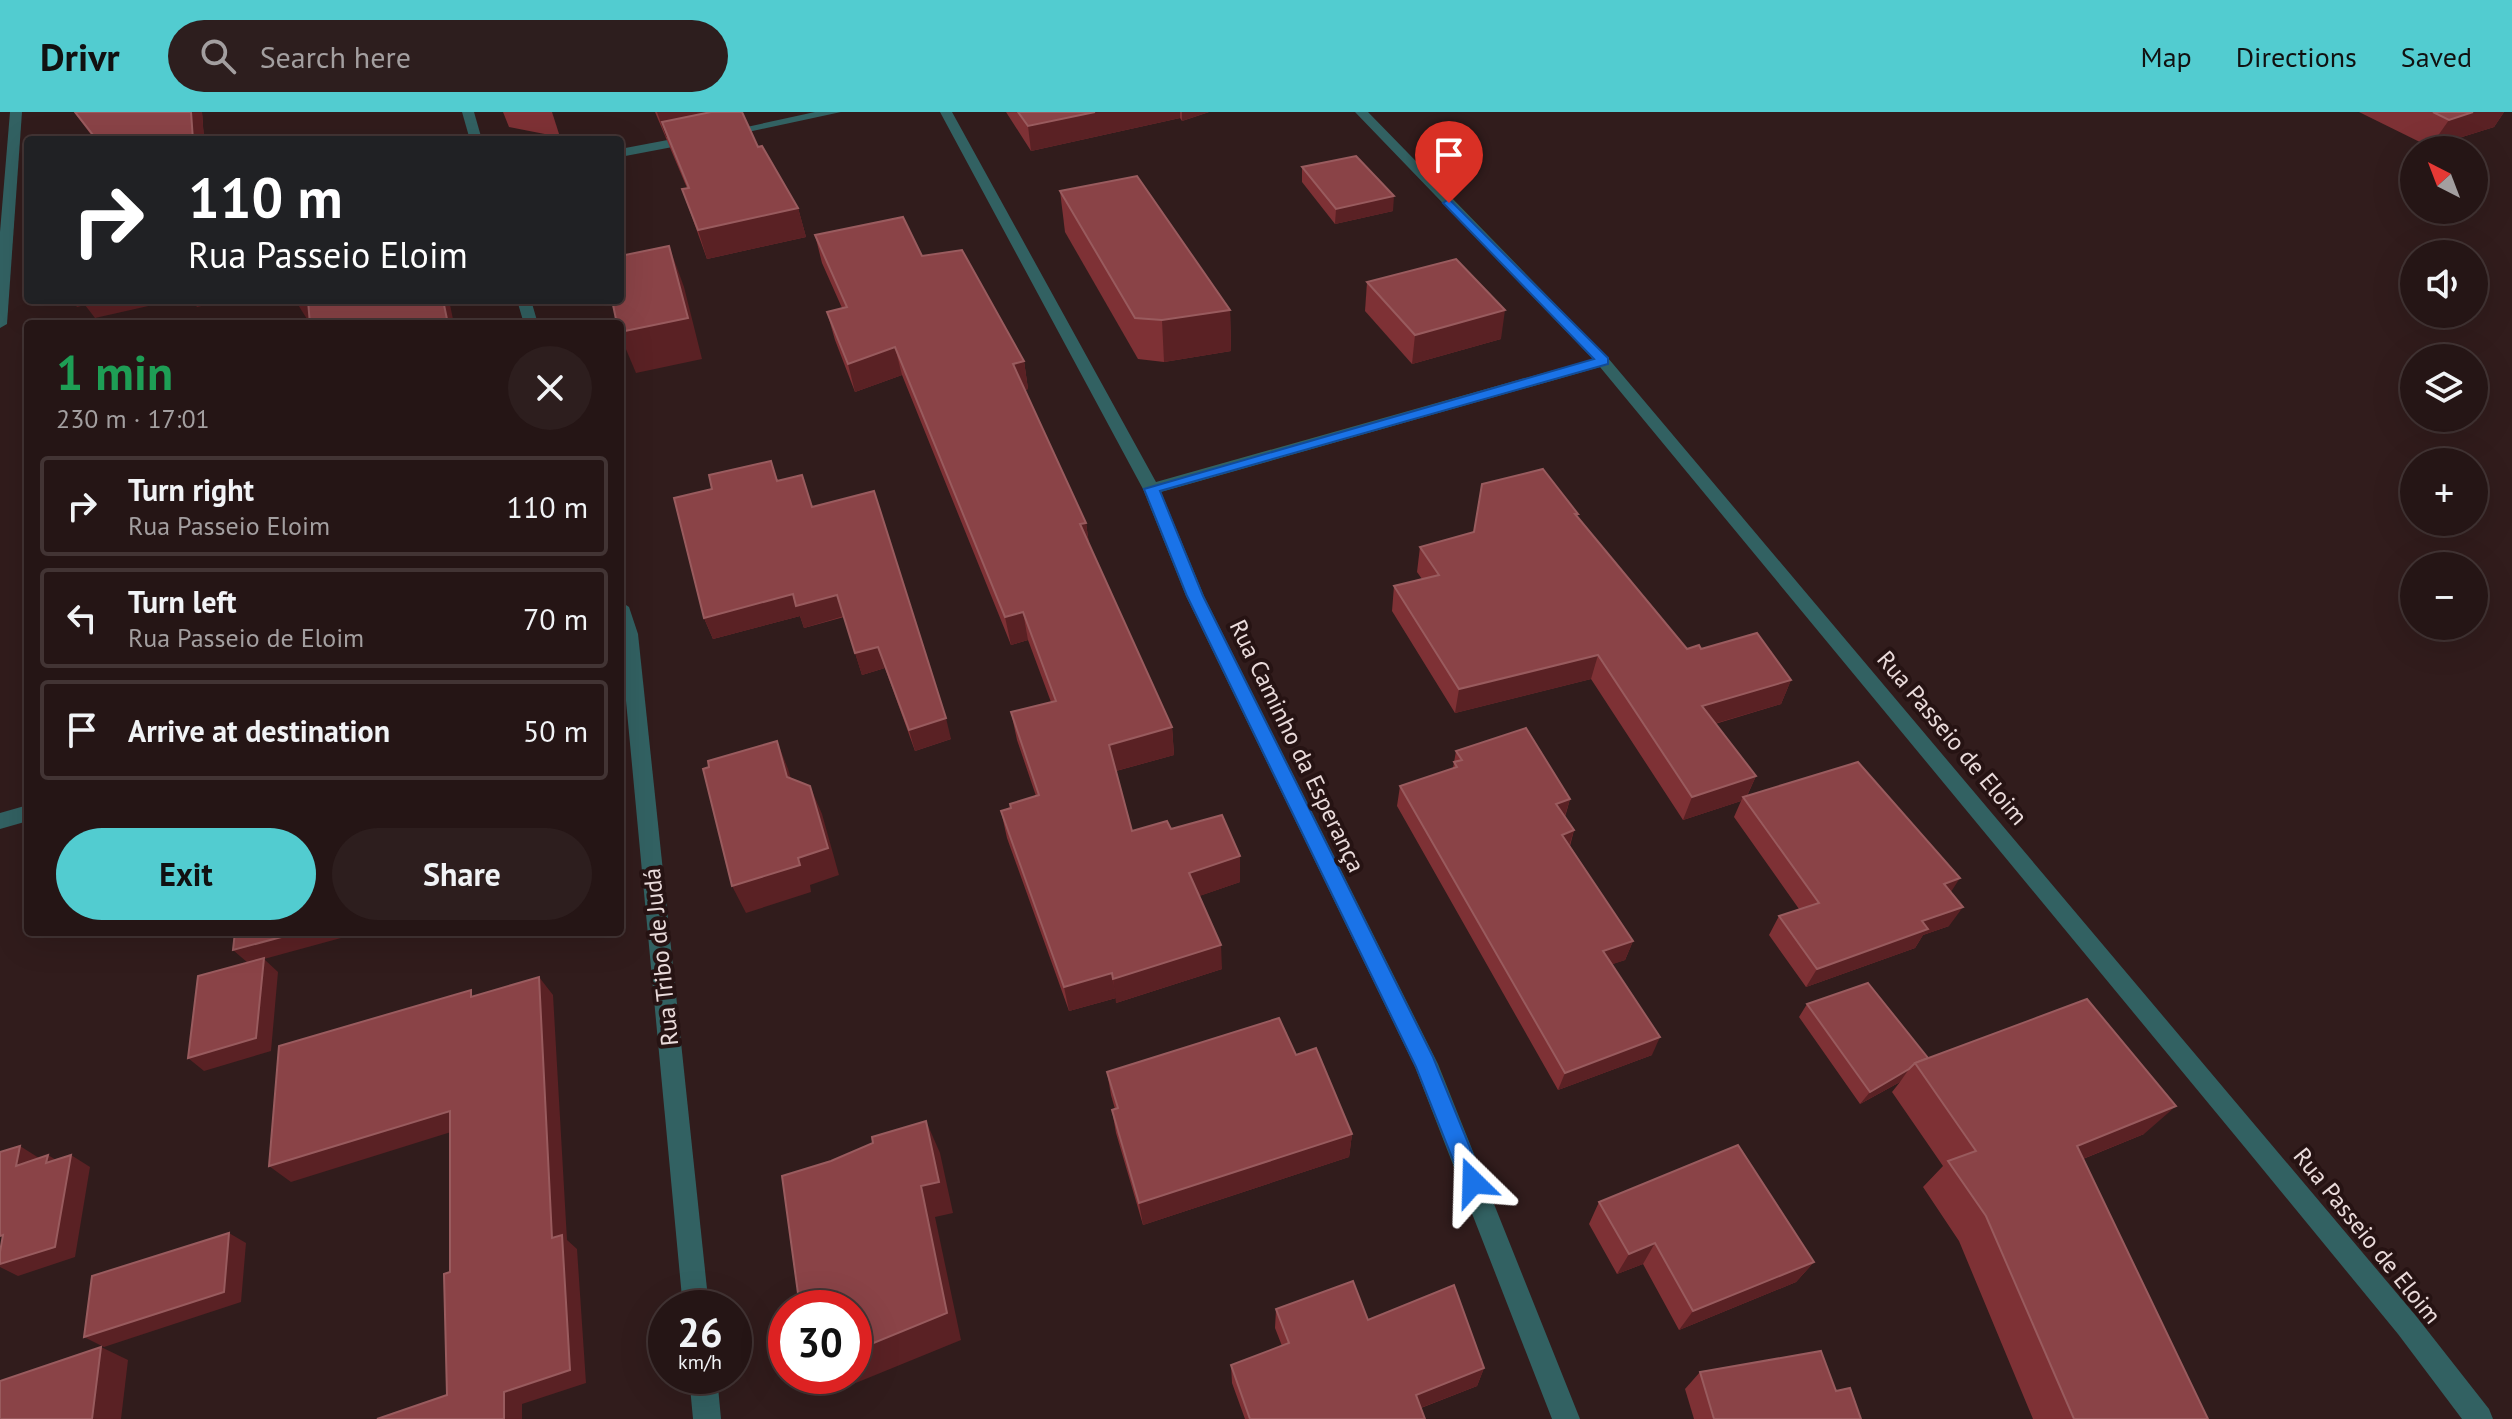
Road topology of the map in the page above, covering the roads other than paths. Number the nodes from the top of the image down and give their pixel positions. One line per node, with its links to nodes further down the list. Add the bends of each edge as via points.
1 (16, 112): 8 (street)
2 (468, 112): 6 (street)
3 (835, 112): 7 (street)
4 (946, 112): 10 (street, Rua Caminho da Esperança)
5 (1361, 112): 9 (street, Rua Passeio de Eloim)
6 (475, 136)
7 (624, 152)
8 (0, 324)
9 (1603, 361): 10 (street); 18 (street, Rua Passeio de Eloim, via 2266,1154)
10 (1151, 489): 17 (street, Rua Caminho da Esperança, via 1195,596 1426,1064)
11 (624, 636): 14 (street, Rua Tribo de Judá)
12 (24, 814): 13 (street)
13 (0, 821)
14 (694, 1290)
15 (705, 1394): 16 (street)
16 (707, 1419)
17 (1566, 1419)
18 (2479, 1419)

